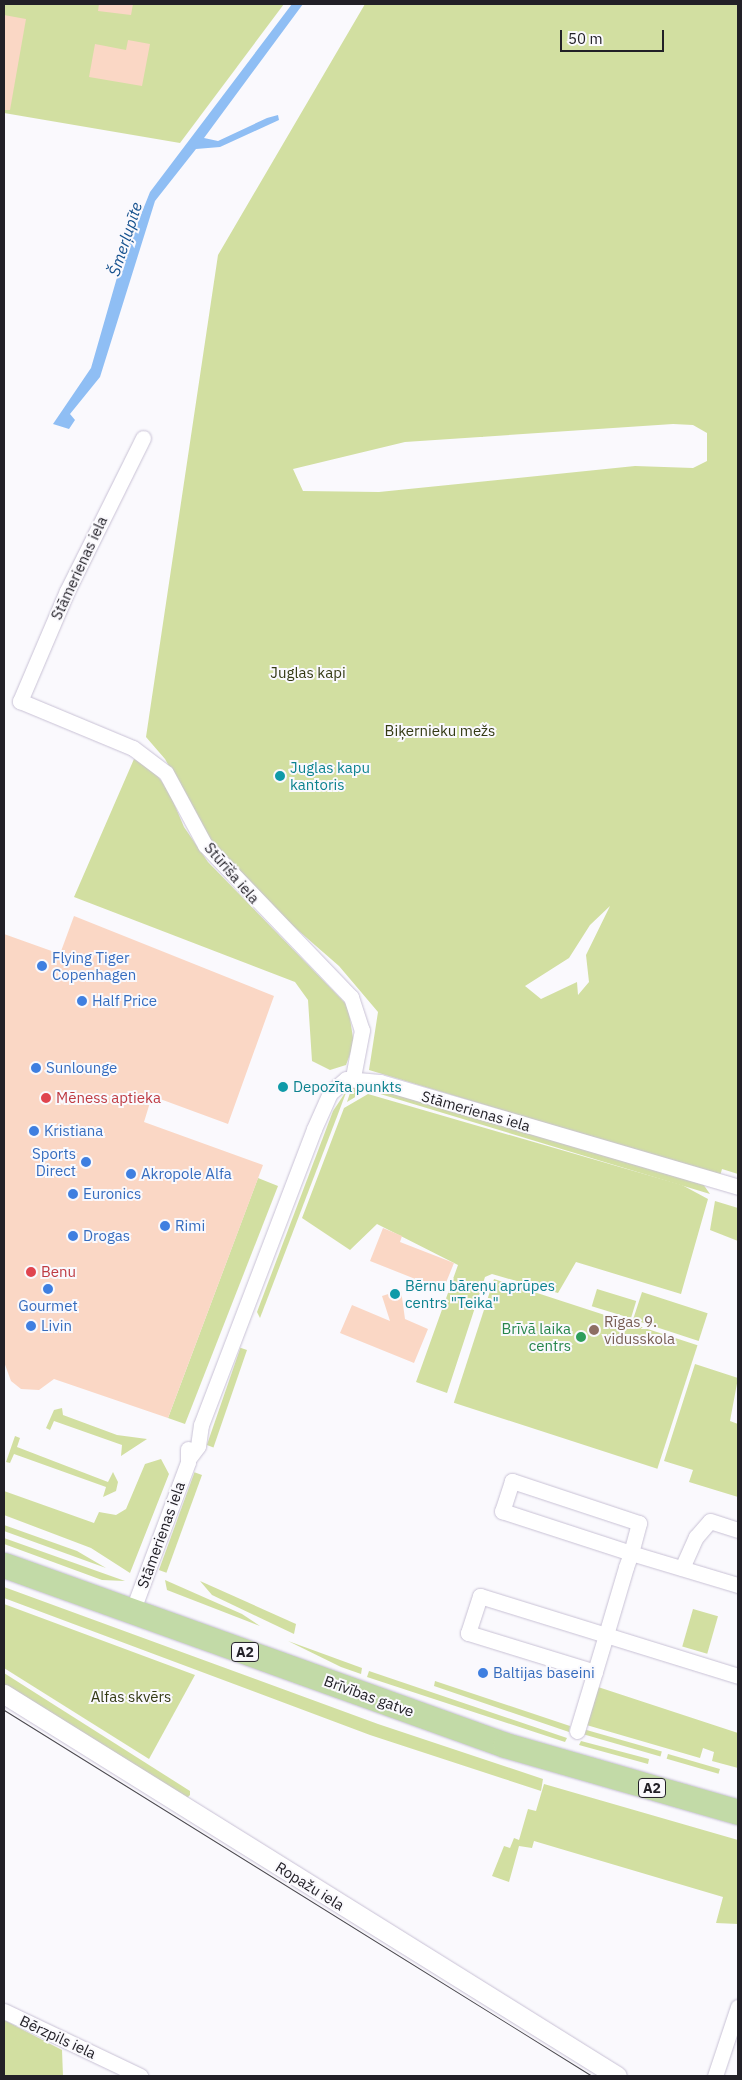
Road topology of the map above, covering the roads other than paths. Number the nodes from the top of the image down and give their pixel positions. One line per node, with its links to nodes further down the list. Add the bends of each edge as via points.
1 (143, 438): 2 (street, Stāmerienas iela, via 67,592)
2 (20, 701): 3 (street, Stūrīša iela, via 133,748 166,773 205,845 351,997 362,1030)
3 (353, 1076): 4 (street, Stāmerienas iela); 10 (street, Stāmerienas iela, via 330,1093 314,1130 201,1424 188,1442 189,1458)
4 (738, 1187)
5 (738, 1530): 8 (street, via 710,1522 696,1537)
6 (630, 1553): 6 (street, via 502,1511 512,1481 639,1523); 8 (street); 11 (street)
7 (4, 1565): 10 (highway, Brīvības gatve / A2)
8 (682, 1568): 9 (street)
9 (738, 1585)
10 (132, 1612): 16 (highway, Brīvības gatve / A2, via 505,1745)
11 (605, 1638): 12 (street); 12 (street, via 480,1596 468,1633); 13 (street)
12 (595, 1672): 15 (street)
13 (738, 1676)
14 (4, 1694): 20 (street, Ropažu iela)
15 (577, 1731)
16 (738, 1812)
17 (738, 2007): 21 (street)
18 (4, 2011): 19 (street, Bērzpils iela)
19 (140, 2076)
20 (617, 2076)
21 (715, 2076)

